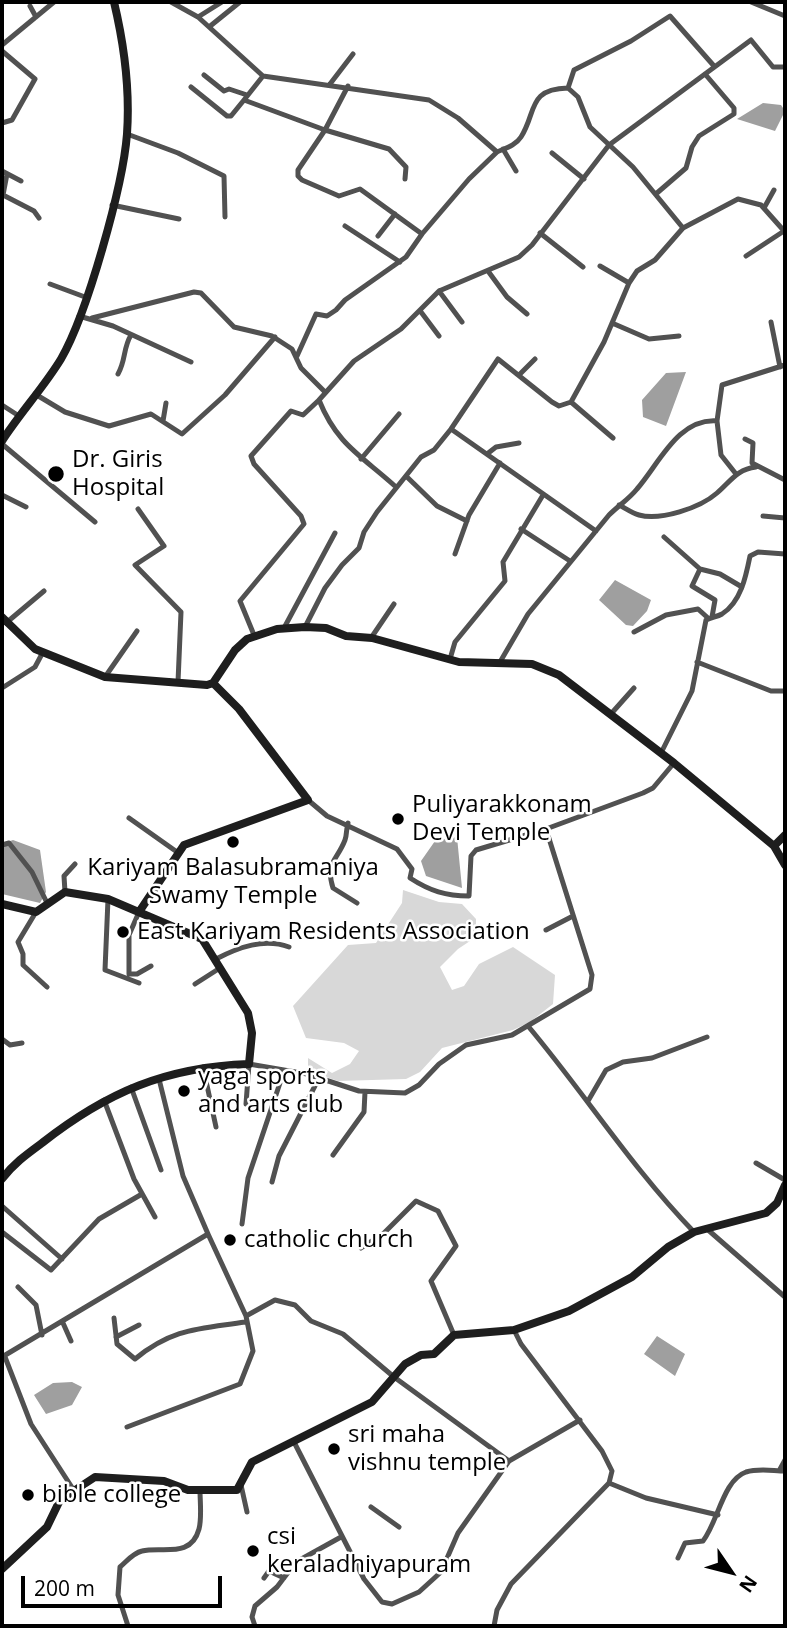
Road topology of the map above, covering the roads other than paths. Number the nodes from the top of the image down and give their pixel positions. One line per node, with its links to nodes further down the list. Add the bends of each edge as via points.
1 (54, 2): 9 (street)
2 (114, 2): 27 (street, via 124,67)
3 (172, 2): 10 (street)
4 (222, 2): 10 (street)
5 (240, 2): 11 (street)
6 (753, 2): 8 (street)
7 (30, 6): 9 (street)
8 (785, 16)
9 (36, 17): 12 (street)
10 (198, 17): 11 (street)
11 (209, 27): 19 (street)
12 (2, 45)
13 (2, 51): 25 (street, via 35,79 12,120)
14 (353, 54): 20 (street)
15 (714, 66): 16 (street, via 751,40 773,67); 17 (street); 23 (street, via 670,16 574,70)
16 (785, 67)
17 (705, 74): 28 (street); 37 (street, via 734,108 734,114 699,136 686,168)
18 (204, 75): 24 (street, via 224,91)
19 (263, 76): 20 (street); 24 (street)
20 (330, 84): 21 (street)
21 (348, 86): 26 (street); 29 (street, via 429,100)
22 (191, 87): 24 (street, via 227,116)
23 (568, 88): 28 (street, via 578,97 590,127); 29 (street, via 545,92 533,103 520,138)
24 (245, 98): 26 (street)
25 (2, 123)
26 (325, 130): 33 (street, via 389,149 406,167); 40 (street, via 298,176 339,196 359,188)
27 (127, 134): 38 (street); 41 (street, via 223,176)
28 (609, 145): 34 (street); 37 (street)
29 (500, 151): 31 (street); 48 (street)
30 (552, 153): 34 (street)
31 (516, 171)
32 (5, 173): 35 (street); 42 (street, via 3,195)
33 (405, 178)
34 (584, 179): 47 (street)
35 (21, 181)
36 (774, 190): 39 (street)
37 (657, 193): 45 (street)
38 (112, 205): 43 (street); 58 (street)
39 (764, 208): 45 (street, via 738,199); 46 (street)
40 (395, 214): 48 (street); 49 (street)
41 (225, 217)
42 (39, 218)
43 (179, 219)
44 (345, 226): 51 (street)
45 (683, 228): 55 (street)
46 (785, 231): 50 (street)
47 (540, 233): 53 (street); 54 (street, via 519,257)
48 (422, 234): 51 (street)
49 (378, 236)
50 (746, 256)
51 (400, 262): 70 (street, via 345,299 337,310 327,316 316,314)
52 (600, 266): 55 (street)
53 (583, 267)
54 (488, 271): 57 (street); 60 (street)
55 (629, 283): 65 (street)
56 (50, 284): 58 (street)
57 (439, 291): 59 (street); 63 (street)
58 (85, 297): 61 (street)
59 (421, 312): 67 (street); 76 (street, via 354,361)
60 (527, 314)
61 (79, 316): 62 (street); 77 (street, via 61,359)
62 (92, 318): 66 (street); 69 (street, via 194,292 201,293 233,327)
63 (462, 322)
64 (771, 322): 73 (street)
65 (612, 323): 68 (street, via 649,339); 79 (street)
66 (131, 335): 72 (street); 74 (street)
67 (439, 336)
68 (679, 336)
69 (275, 337): 70 (street); 84 (street, via 183,434)
70 (297, 356): 76 (street, via 301,368)
71 (534, 359): 75 (street)
72 (191, 362)
73 (783, 366): 85 (street, via 722,385)
74 (118, 374)
75 (520, 374): 79 (street, via 552,402); 86 (street, via 498,359)
76 (326, 392): 78 (street)
77 (34, 394): 83 (street); 84 (street, via 65,412 109,426 151,414)
78 (319, 400): 92 (street, via 339,437); 125 (street, via 303,415 291,411 251,456 304,522 241,598)
79 (571, 402): 87 (street)
80 (166, 403): 84 (street)
81 (2, 405): 83 (street)
82 (399, 414): 92 (street)
83 (19, 416): 89 (street)
84 (163, 421)
85 (718, 421): 95 (street, via 720,455); 101 (street, via 676,437 652,473)
86 (452, 429): 91 (street); 96 (street)
87 (612, 438)
88 (745, 439): 94 (street, via 753,443 751,460)
89 (2, 443): 107 (street)
90 (519, 443): 91 (street, via 496,447)
91 (487, 454): 93 (street)
92 (361, 459): 98 (street)
93 (500, 463): 100 (street); 106 (street)
94 (756, 467): 95 (street); 97 (street)
95 (736, 474): 101 (street, via 703,503 684,509 654,516)
96 (406, 475): 98 (street); 106 (street, via 437,506)
97 (785, 480)
98 (396, 488): 121 (street, via 364,532 359,548 325,588)
99 (2, 495): 102 (street)
100 (543, 495): 108 (street); 109 (street)
101 (618, 505): 109 (street)
102 (26, 507)
103 (138, 509): 132 (street, via 164,546 135,565 181,612)
104 (763, 516): 105 (street)
105 (785, 518)
106 (467, 521): 112 (street)
107 (95, 522)
108 (521, 529): 114 (street); 128 (street, via 503,562 505,581 455,642)
109 (596, 531): 114 (street)
110 (335, 533): 122 (street)
111 (664, 537): 115 (street)
112 (455, 554)
113 (785, 554): 116 (street, via 758,552 750,556)
114 (570, 561): 129 (street, via 528,614)
115 (700, 569): 116 (street); 119 (street, via 692,586 715,600)
116 (743, 587): 119 (street, via 725,612)
117 (44, 591): 120 (street)
118 (394, 604): 126 (street)
119 (710, 618): 124 (street, via 698,609 666,615); 130 (street)
120 (4, 620): 127 (street, via 22,640)
121 (305, 626): 122 (street); 126 (street)
122 (285, 628): 125 (street)
123 (137, 631): 131 (street)
124 (634, 632)
125 (254, 635): 133 (street, via 235,650)
126 (370, 638): 128 (street)
127 (43, 652): 131 (street); 134 (street, via 35,667)
128 (450, 659): 129 (street)
129 (500, 662): 137 (street, via 531,664 559,675)
130 (697, 662): 136 (street, via 771,691); 138 (street, via 692,691)
131 (105, 677): 132 (street)
132 (178, 682): 133 (street)
133 (213, 683): 140 (street, via 239,709)
134 (2, 688)
135 (634, 688): 137 (street)
136 (785, 691)
137 (610, 715): 138 (street)
138 (661, 753): 139 (street)
139 (674, 763): 143 (street, via 643,793); 146 (street)
140 (307, 800): 142 (street, via 327,816); 147 (street, via 184,845)
141 (129, 818): 147 (street)
142 (348, 823): 143 (street, via 397,849 412,869 410,878 448,896 469,896 471,856 476,850); 152 (street, via 329,875 333,888)
143 (546, 829): 157 (street)
144 (785, 835): 146 (street)
145 (2, 845): 154 (street, via 9,843 21,855)
146 (774, 846): 149 (street)
147 (177, 852): 156 (street)
148 (75, 864): 150 (street, via 64,876)
149 (785, 865)
150 (65, 892): 151 (street); 154 (street)
151 (108, 899): 156 (street); 162 (street, via 105,970)
152 (356, 903)
153 (2, 904): 155 (street)
154 (48, 905): 155 (street)
155 (36, 912): 164 (street, via 18,942 23,965)
156 (139, 912): 160 (street, via 192,932 207,943); 161 (street, via 129,935 129,974)
157 (573, 916): 158 (street); 165 (street, via 592,975 590,989)
158 (546, 930)
159 (289, 947): 160 (street, via 257,944 233,950)
160 (218, 963): 163 (street); 169 (street, via 248,1013 252,1033)
161 (151, 966)
162 (139, 983)
163 (195, 984)
164 (47, 987)
165 (528, 1026): 175 (street, via 512,1035 466,1045 405,1093); 177 (street)
166 (707, 1037): 177 (street, via 606,1070)
167 (2, 1039): 168 (street, via 10,1045)
168 (22, 1043)
169 (249, 1064): 170 (street); 171 (street); 178 (street)
170 (203, 1067): 173 (street); 179 (street)
171 (284, 1070): 172 (street); 189 (street, via 248,1178)
172 (319, 1077): 175 (street); 184 (street, via 279,1156)
173 (159, 1079): 174 (street); 193 (street, via 183,1176)
174 (131, 1087): 176 (street); 182 (street)
175 (365, 1092): 180 (street, via 364,1112)
176 (104, 1100): 183 (street, via 15,1163); 186 (street)
177 (588, 1101): 192 (street, via 648,1183)
178 (246, 1104)
179 (216, 1127)
180 (333, 1155)
181 (755, 1163): 185 (street)
182 (161, 1170)
183 (2, 1179)
184 (272, 1182)
185 (785, 1183): 190 (street, via 782,1196 766,1213)
186 (142, 1194): 188 (street); 195 (street, via 99,1219)
187 (2, 1206): 195 (street)
188 (155, 1217)
189 (242, 1224)
190 (707, 1228): 192 (street); 197 (street)
191 (2, 1232): 195 (street, via 51,1270)
192 (694, 1232): 202 (street, via 632,1277 583,1304)
193 (208, 1234): 199 (street); 200 (street)
194 (361, 1248): 204 (street, via 384,1233 416,1201 438,1211 456,1247 431,1281)
195 (62, 1259)
196 (18, 1287): 203 (street, via 36,1305)
197 (785, 1297)
198 (114, 1318): 205 (street)
199 (246, 1319): 205 (street, via 177,1333 159,1340 135,1359 117,1344); 208 (street, via 275,1300 295,1306 311,1321 343,1334); 210 (street, via 253,1351 236,1388)
200 (63, 1323): 203 (street); 206 (street)
201 (139, 1325): 205 (street)
202 (514, 1331): 204 (street); 209 (street)
203 (42, 1335): 207 (street)
204 (454, 1335): 208 (street, via 435,1354 413,1358)
205 (116, 1337)
206 (71, 1340)
207 (4, 1357): 217 (street, via 36,1435)
208 (394, 1377): 211 (street, via 372,1402); 213 (street)
209 (580, 1420): 213 (street); 215 (street, via 611,1466)
210 (127, 1427)
211 (294, 1442): 216 (street, via 253,1462); 223 (street)
212 (785, 1460): 214 (street)
213 (509, 1461): 223 (street, via 458,1533 441,1572 419,1592 398,1602 382,1602)
214 (782, 1471): 221 (street, via 757,1470 733,1481)
215 (609, 1483): 221 (street); 230 (street, via 511,1584)
216 (241, 1485): 218 (street, via 228,1491); 220 (street)
217 (72, 1489): 218 (street, via 96,1477 164,1481); 225 (street, via 60,1500 47,1527)
218 (200, 1490): 228 (street, via 200,1528 187,1545 169,1551 144,1550 120,1567 118,1595)
219 (372, 1507): 222 (street)
220 (247, 1512)
221 (718, 1516): 224 (street, via 703,1541 685,1543)
222 (399, 1527)
223 (341, 1537): 227 (street, via 296,1562)
224 (678, 1558)
225 (2, 1569)
226 (264, 1578): 227 (street, via 269,1571)
227 (284, 1578): 229 (street, via 255,1606)
228 (128, 1626)
229 (255, 1626)
230 (494, 1626)

